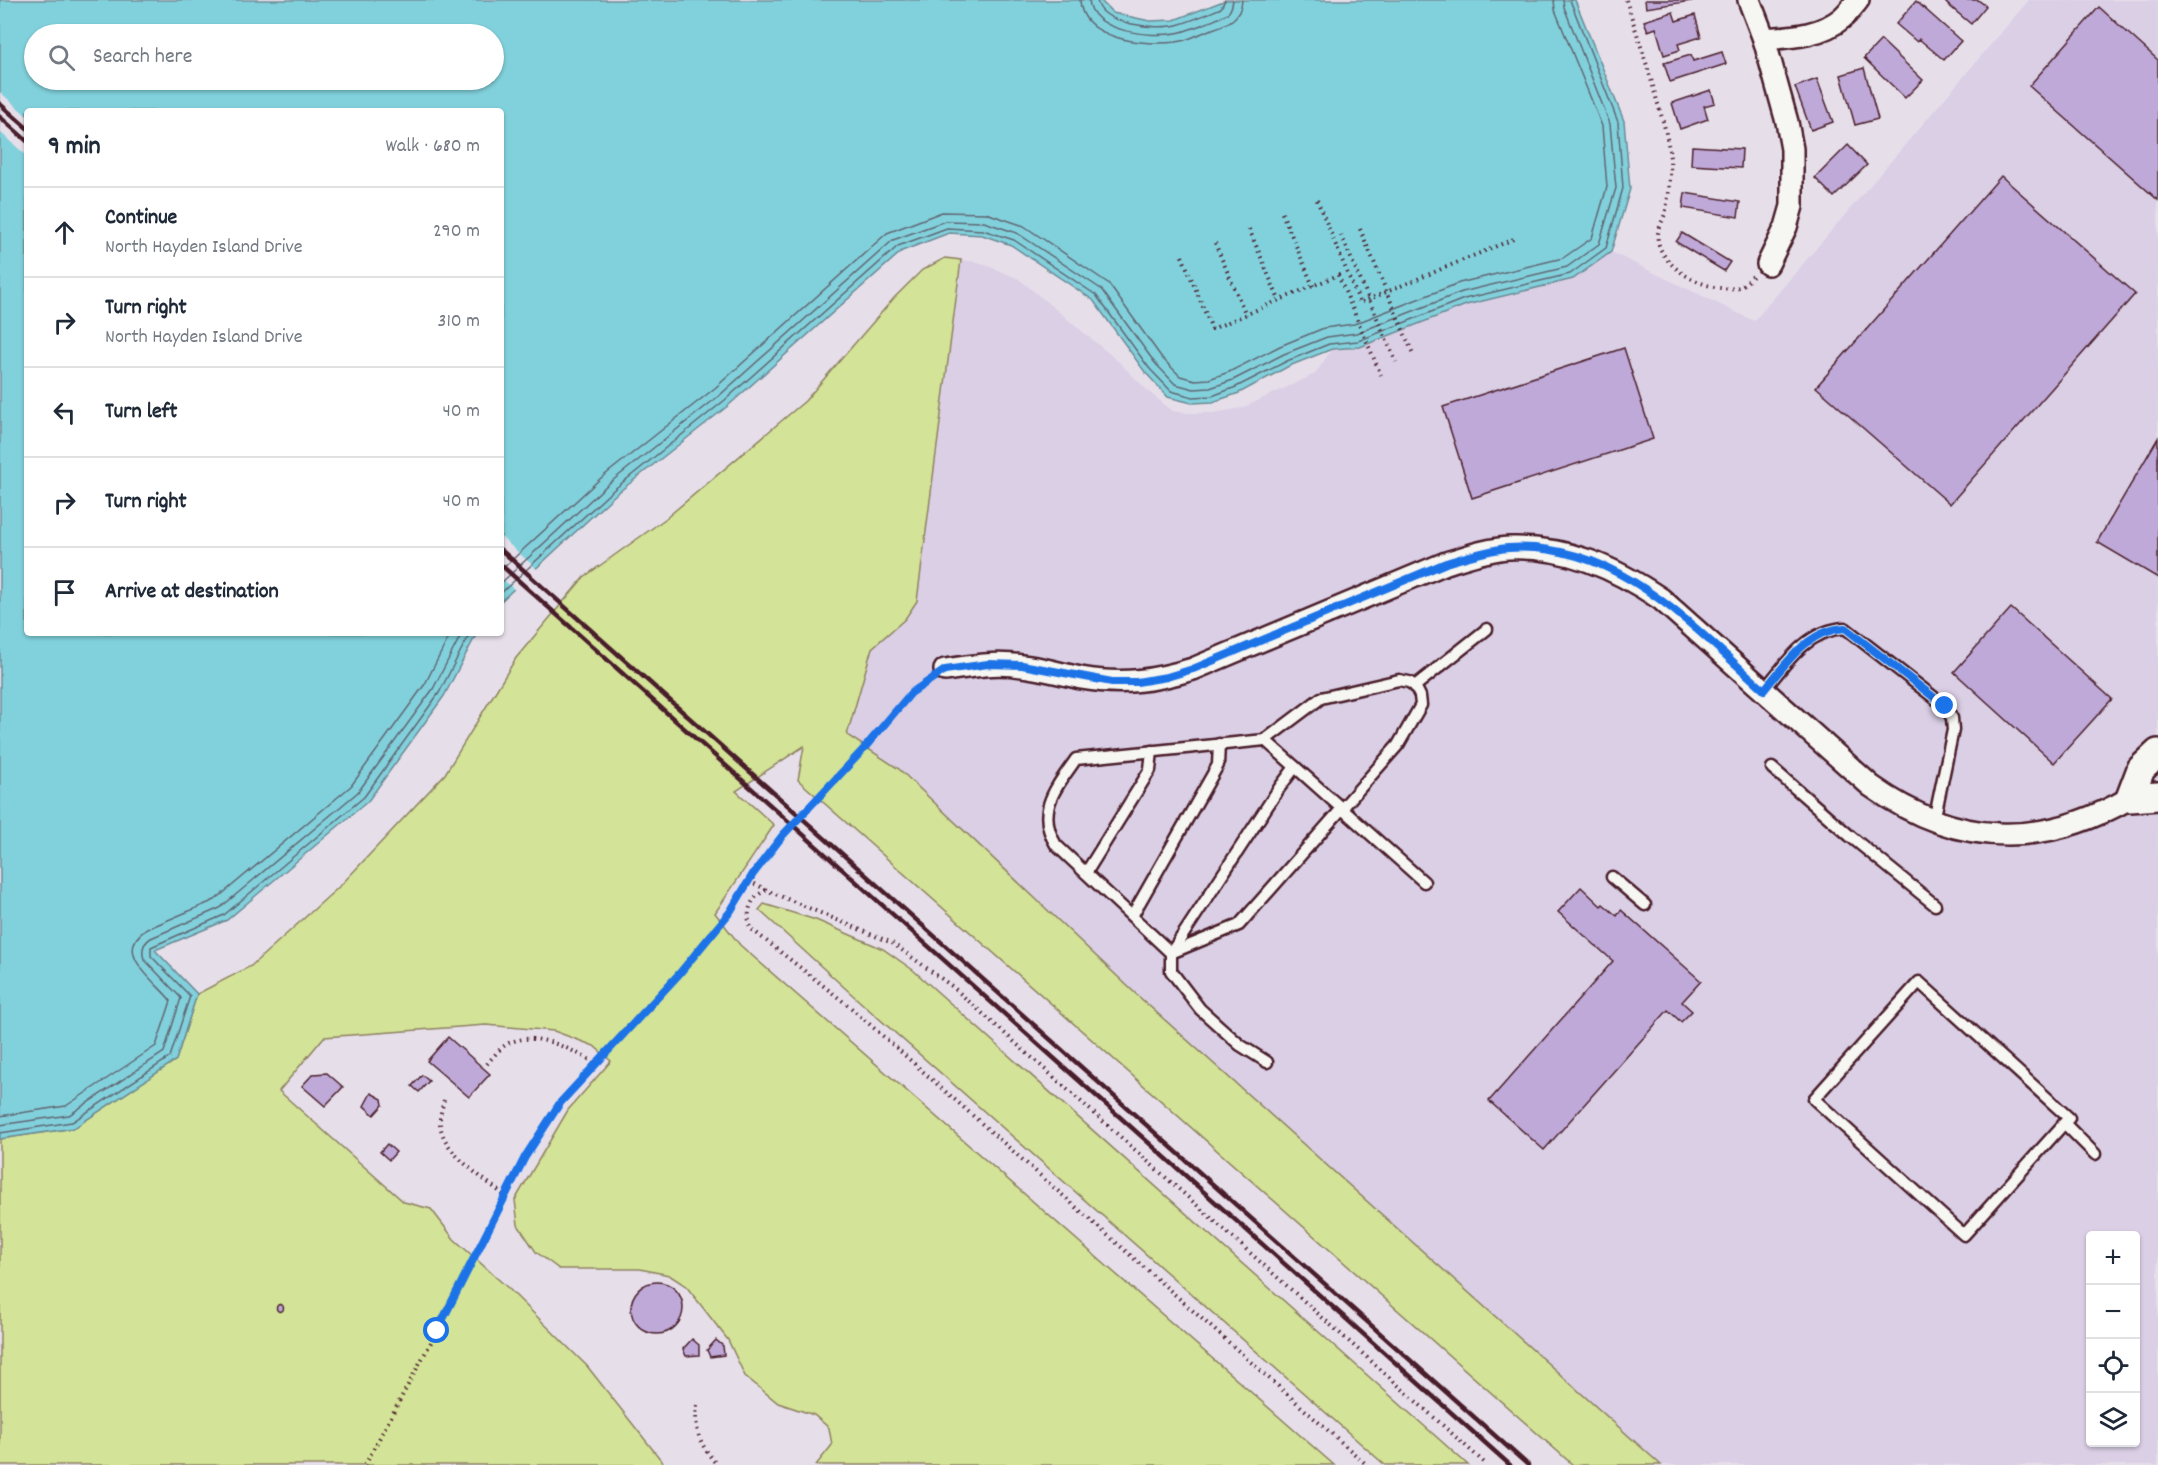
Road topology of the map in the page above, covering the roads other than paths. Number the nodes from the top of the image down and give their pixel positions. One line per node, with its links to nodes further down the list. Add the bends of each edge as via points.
1 (1749, 0): 3 (street)
2 (1858, 0): 3 (street, via 1840,19 1820,30)
3 (1764, 39): 4 (street, via 1792,149 1792,206)
4 (1768, 264)
5 (1487, 629): 7 (lane)
6 (945, 670): 8 (street, via 988,664 1022,665 1112,682 1167,677 1446,563 1508,548 1543,549 1580,558 1633,580)
7 (1415, 686): 9 (lane, via 1400,680 1322,698); 17 (lane, via 1421,705 1416,716 1398,745)
8 (1764, 690): 18 (street, via 1871,786); 18 (lane, via 1802,645 1833,629 1845,628 1945,706 1953,718)
9 (1265, 740): 10 (lane); 13 (lane)
10 (1219, 744): 11 (lane); 24 (lane, via 1218,765)
11 (1152, 751): 19 (lane, via 1150,770); 19 (lane, via 1076,759 1052,794 1048,831 1056,845)
12 (2158, 753): 16 (street, via 2141,770)
13 (1295, 767): 17 (lane); 25 (lane)
14 (1773, 768): 23 (lane)
15 (2158, 796): 16 (street)
16 (2130, 798): 18 (street, via 2092,818 2050,830 1972,832)
17 (1342, 809): 21 (lane); 25 (lane, via 1239,925)
18 (1934, 822)
19 (1086, 873): 24 (lane)
20 (1612, 877): 22 (lane)
21 (1424, 882)
22 (1645, 905)
23 (1935, 905)
24 (1132, 916): 25 (lane)
25 (1171, 953): 26 (lane, via 1172,971 1200,1009 1240,1045)
26 (1266, 1062)
27 (2064, 1124): 27 (lane, via 1964,1235 1814,1099 1920,982 2069,1118); 28 (lane)
28 (2095, 1154)

